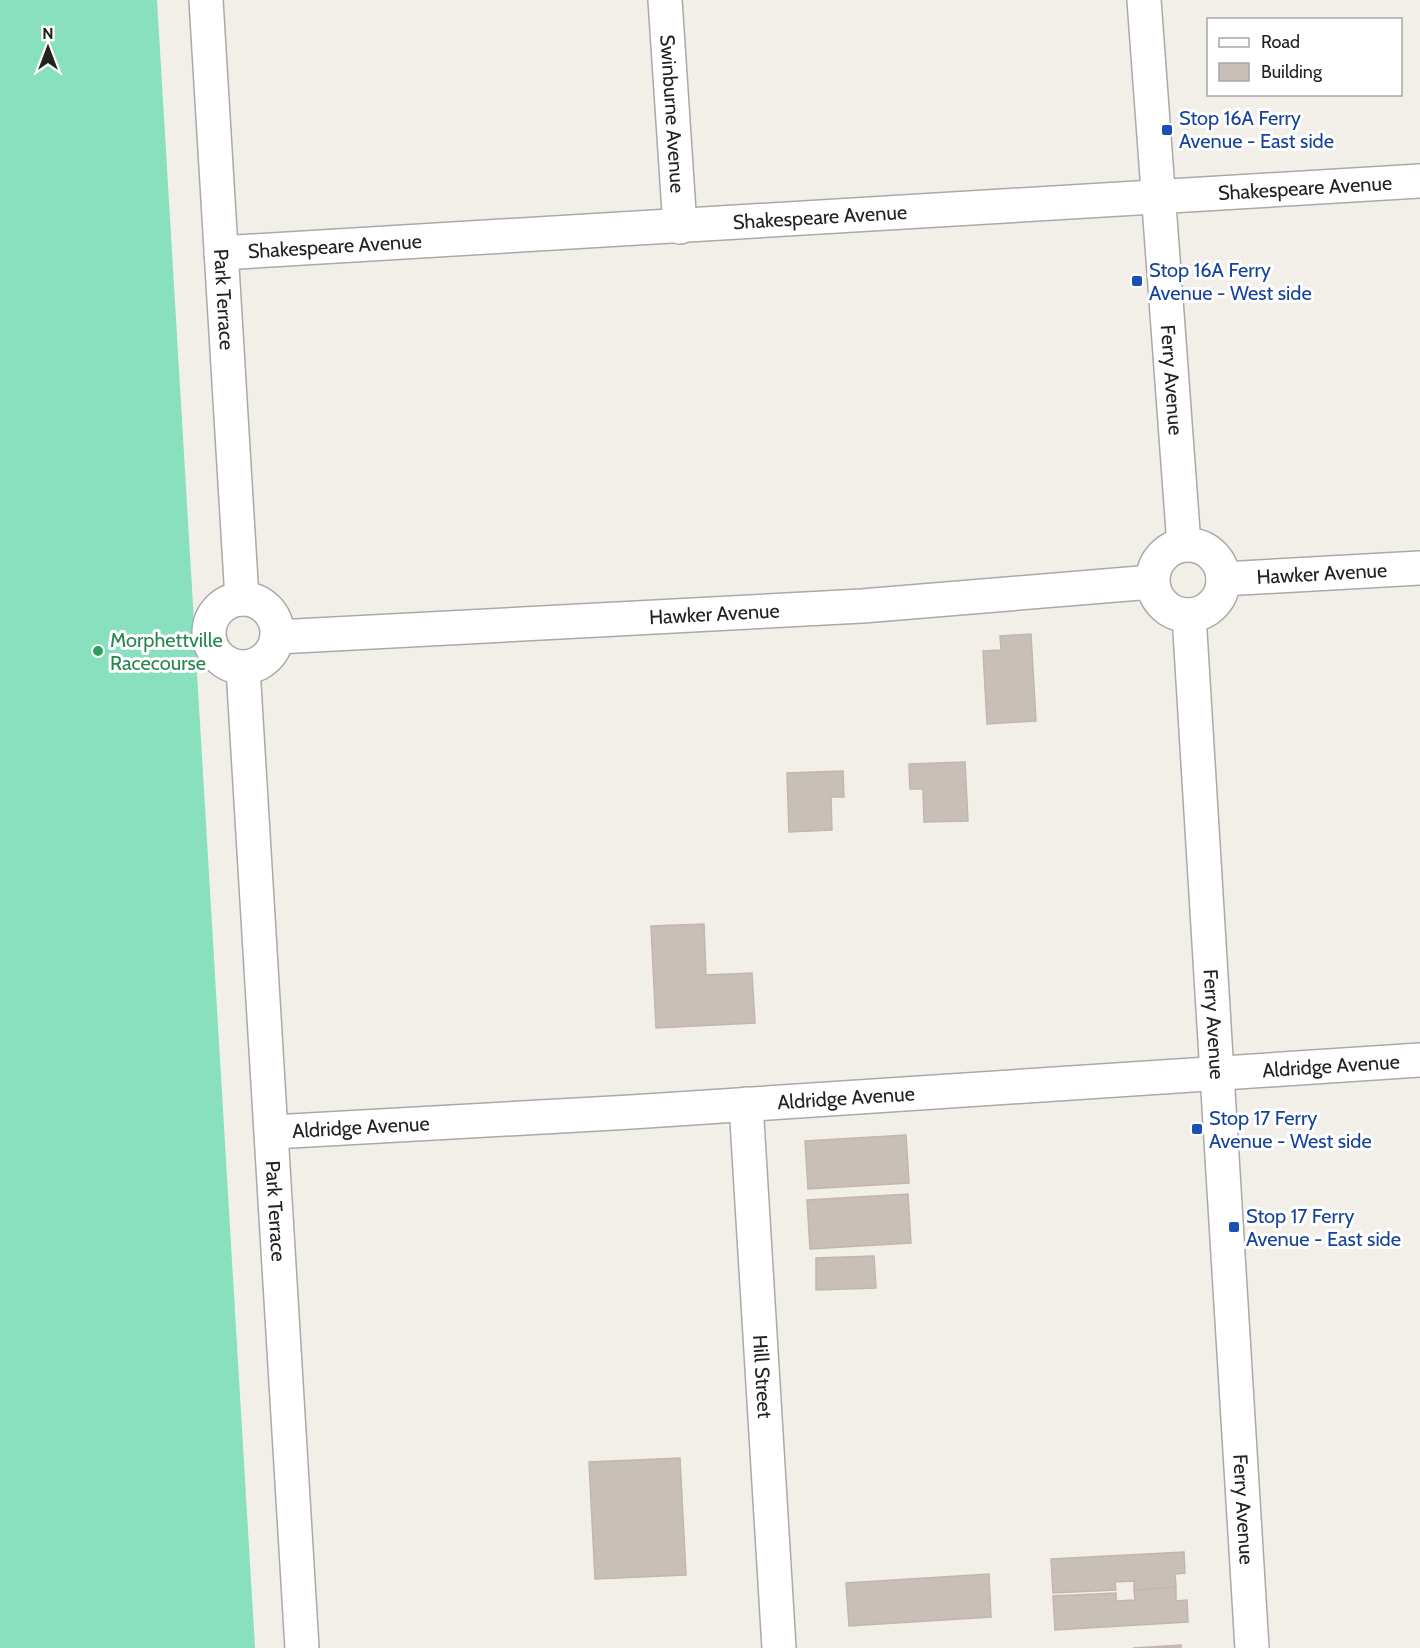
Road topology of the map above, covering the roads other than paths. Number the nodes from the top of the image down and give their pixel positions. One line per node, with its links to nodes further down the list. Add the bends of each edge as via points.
1 (206, 0): 7 (street, Park Terrace)
2 (665, 0): 6 (street, Swinburne Avenue)
3 (1144, 0): 5 (street, Ferry Avenue)
4 (1420, 181): 5 (street, Shakespeare Avenue)
5 (1159, 198): 6 (street, Shakespeare Avenue); 8 (street, Ferry Avenue)
6 (680, 227): 7 (street, Shakespeare Avenue)
7 (221, 254): 12 (street, Park Terrace)
8 (1184, 545): 10 (street, via 1199,546 1211,554); 11 (street, via 1161,557)
9 (1420, 568): 10 (street, Hawker Avenue)
10 (1223, 579): 13 (street, via 1213,604)
11 (1152, 582): 13 (street, via 1164,606); 14 (street, Hawker Avenue, via 862,606)
12 (242, 599): 14 (street, via 270,612); 15 (street, via 221,607 211,622 209,634 219,658)
13 (1189, 615): 17 (street, Ferry Avenue)
14 (277, 637): 15 (street, via 269,656)
15 (243, 668): 19 (street, Park Terrace)
16 (1420, 1060): 17 (street, Aldridge Avenue)
17 (1218, 1073): 18 (street, Aldridge Avenue); 22 (street, Ferry Avenue)
18 (746, 1104): 19 (street, Aldridge Avenue); 21 (street, Hill Street)
19 (273, 1132): 20 (street, Park Terrace)
20 (302, 1648)
21 (779, 1648)
22 (1252, 1648)

